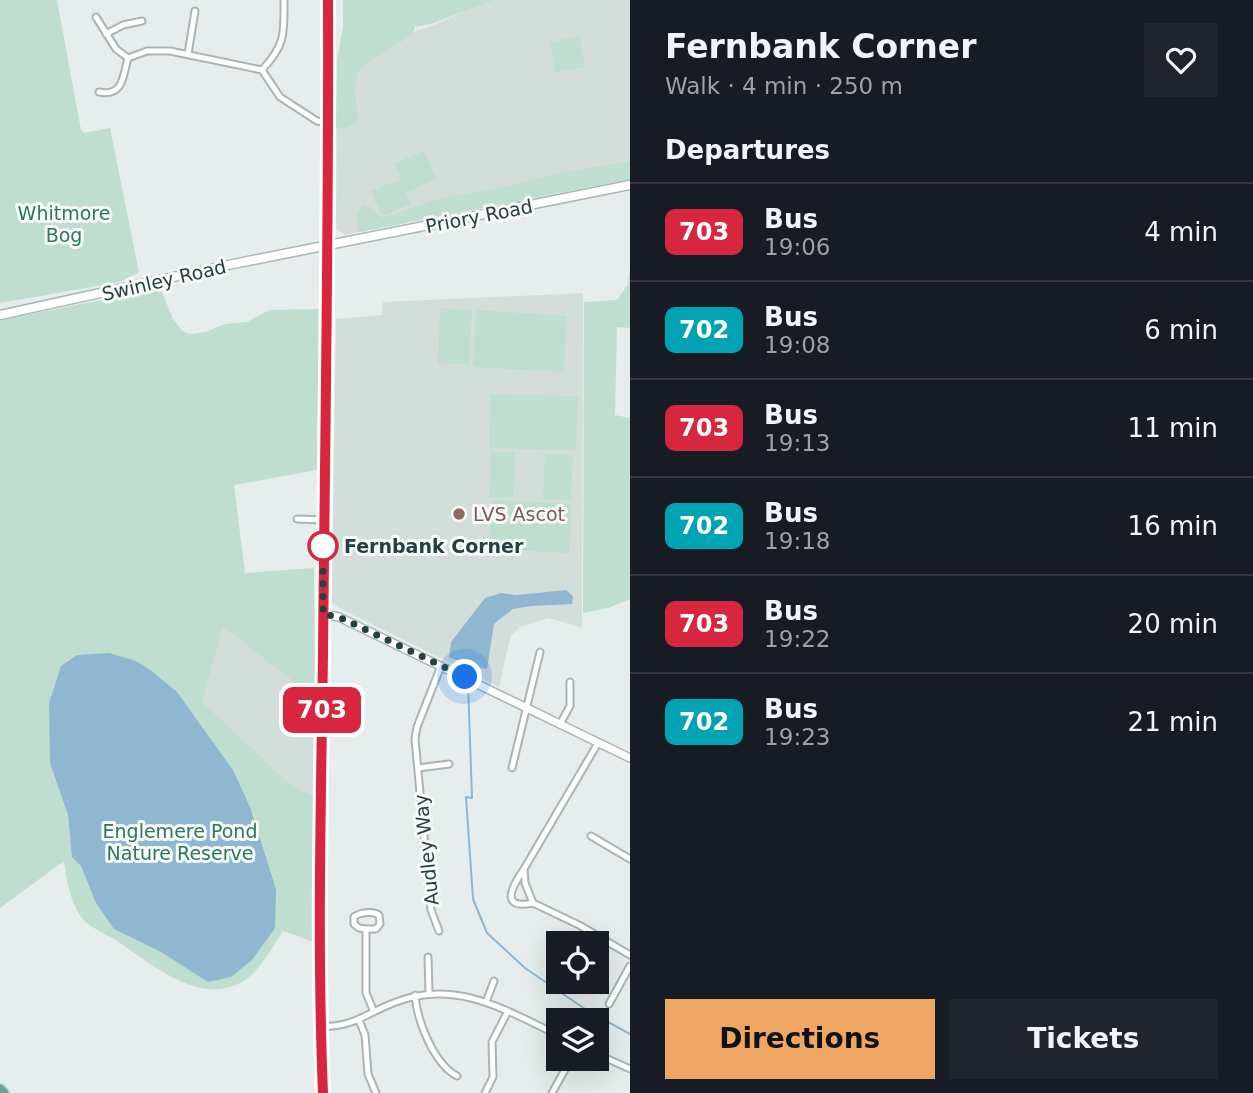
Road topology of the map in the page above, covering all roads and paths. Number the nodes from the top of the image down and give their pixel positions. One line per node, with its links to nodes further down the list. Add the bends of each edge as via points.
1 (284, 0): 9 (street, via 284,34 277,54)
2 (328, 0): 11 (main road)
3 (195, 11): 7 (street)
4 (96, 17): 6 (street)
5 (142, 21): 6 (street, via 123,24)
6 (106, 34): 8 (street)
7 (188, 54): 8 (street, via 160,50); 9 (street)
8 (128, 58): 10 (street, via 121,86)
9 (262, 70): 11 (street, via 280,97)
10 (99, 92)
11 (329, 124): 13 (main road)
12 (630, 185): 13 (main road, Priory Road)
13 (328, 245): 14 (main road, Swinley Road); 16 (main road)
14 (0, 315)
15 (297, 519): 16 (street)
16 (324, 520): 17 (main road)
17 (323, 614): 19 (street, via 339,617); 45 (main road)
18 (540, 652): 21 (street)
19 (440, 666): 21 (street); 26 (street, Audley Way, via 416,731)
20 (570, 682): 22 (street, via 570,706)
21 (526, 709): 22 (street); 27 (street)
22 (560, 724): 23 (street)
23 (598, 743): 24 (street); 30 (street)
24 (630, 758)
25 (449, 764): 26 (street, Audley Way)
26 (418, 768): 33 (street, Audley Way, via 431,910)
27 (512, 768)
28 (591, 836): 29 (street)
29 (630, 859)
30 (524, 869): 31 (street); 31 (street, via 510,896 519,904)
31 (533, 903): 34 (street)
32 (366, 929): 32 (street, via 376,929 379,915 354,916 354,924); 43 (street, via 367,998)
33 (439, 931)
34 (630, 955)
35 (428, 957): 38 (street)
36 (630, 965): 41 (street)
37 (494, 981): 40 (street)
38 (429, 993): 39 (street); 40 (street, via 465,995)
39 (415, 995): 43 (street); 50 (street, via 437,1060)
40 (486, 1002): 42 (street)
41 (609, 1004)
42 (508, 1011): 46 (street); 55 (street, via 492,1042 494,1077)
43 (374, 1012): 44 (street)
44 (359, 1020): 45 (street); 54 (street)
45 (320, 1027): 53 (main road)
46 (546, 1029)
47 (609, 1059): 48 (street)
48 (630, 1069)
49 (564, 1071): 56 (street)
50 (457, 1076)
51 (0, 1088): 52 (main road)
52 (4, 1093)
53 (323, 1093)
54 (376, 1093)
55 (485, 1093)
56 (552, 1093)

